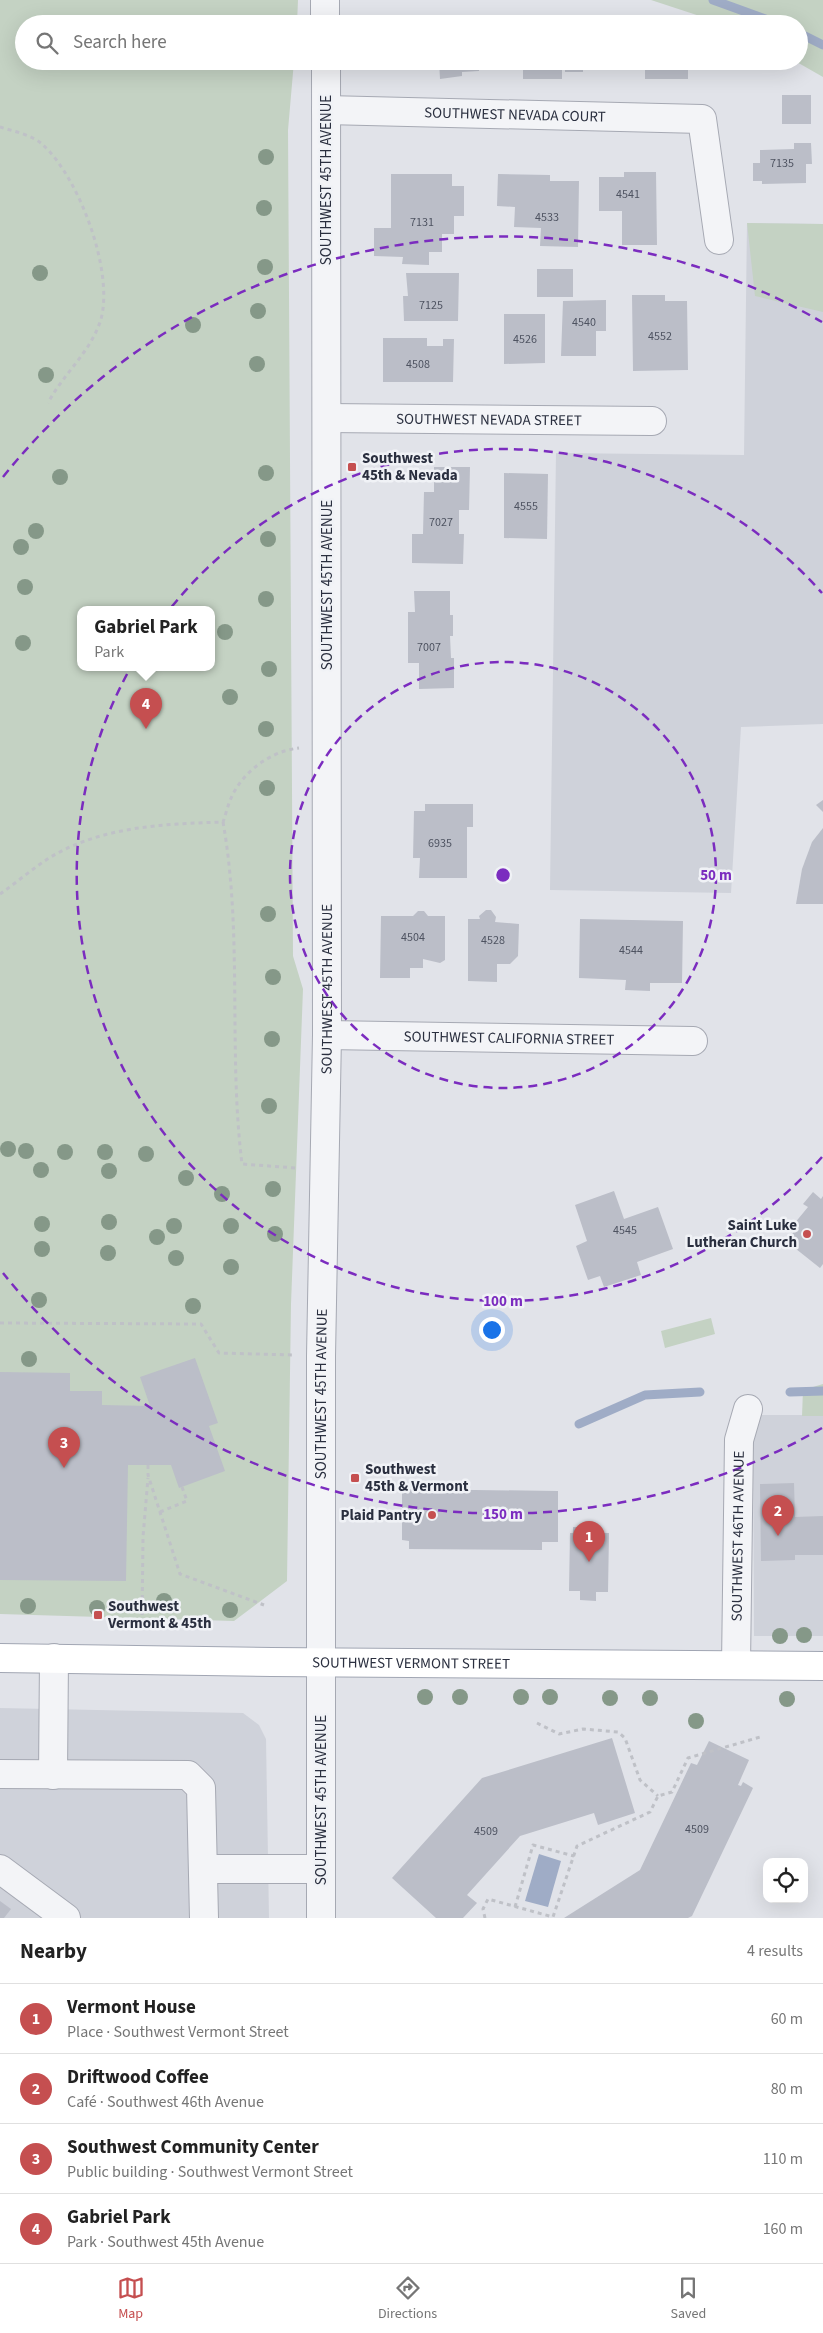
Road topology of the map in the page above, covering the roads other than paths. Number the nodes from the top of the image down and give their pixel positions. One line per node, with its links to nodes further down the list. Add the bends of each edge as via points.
1 (325, 0): 2 (street)
2 (326, 15)
3 (326, 70): 4 (street, SOUTHWEST 45TH AVENUE)
4 (326, 110): 5 (street, SOUTHWEST NEVADA COURT, via 702,120); 6 (street, SOUTHWEST 45TH AVENUE)
5 (719, 240)
6 (327, 418): 7 (street, SOUTHWEST NEVADA STREET); 8 (street, SOUTHWEST 45TH AVENUE)
7 (652, 422)
8 (327, 1035): 9 (street, SOUTHWEST CALIFORNIA STREET); 13 (street, SOUTHWEST 45TH AVENUE, via 321,1356)
9 (693, 1041)
10 (748, 1409): 14 (street, SOUTHWEST 46TH AVENUE, via 739,1440)
11 (0, 1658): 12 (main road, SOUTHWEST VERMONT STREET)
12 (54, 1658): 13 (main road, SOUTHWEST VERMONT STREET); 17 (street)
13 (321, 1663): 14 (main road, SOUTHWEST VERMONT STREET); 20 (street, SOUTHWEST 45TH AVENUE)
14 (736, 1665): 15 (main road, SOUTHWEST VERMONT STREET)
15 (823, 1666)
16 (0, 1774): 17 (street)
17 (54, 1775): 19 (street, via 188,1775 201,1788)
18 (0, 1869): 21 (street)
19 (203, 1869): 20 (street); 22 (street)
20 (321, 1869): 23 (street, SOUTHWEST 45TH AVENUE)
21 (66, 1918)
22 (204, 1918)
23 (321, 1918)

